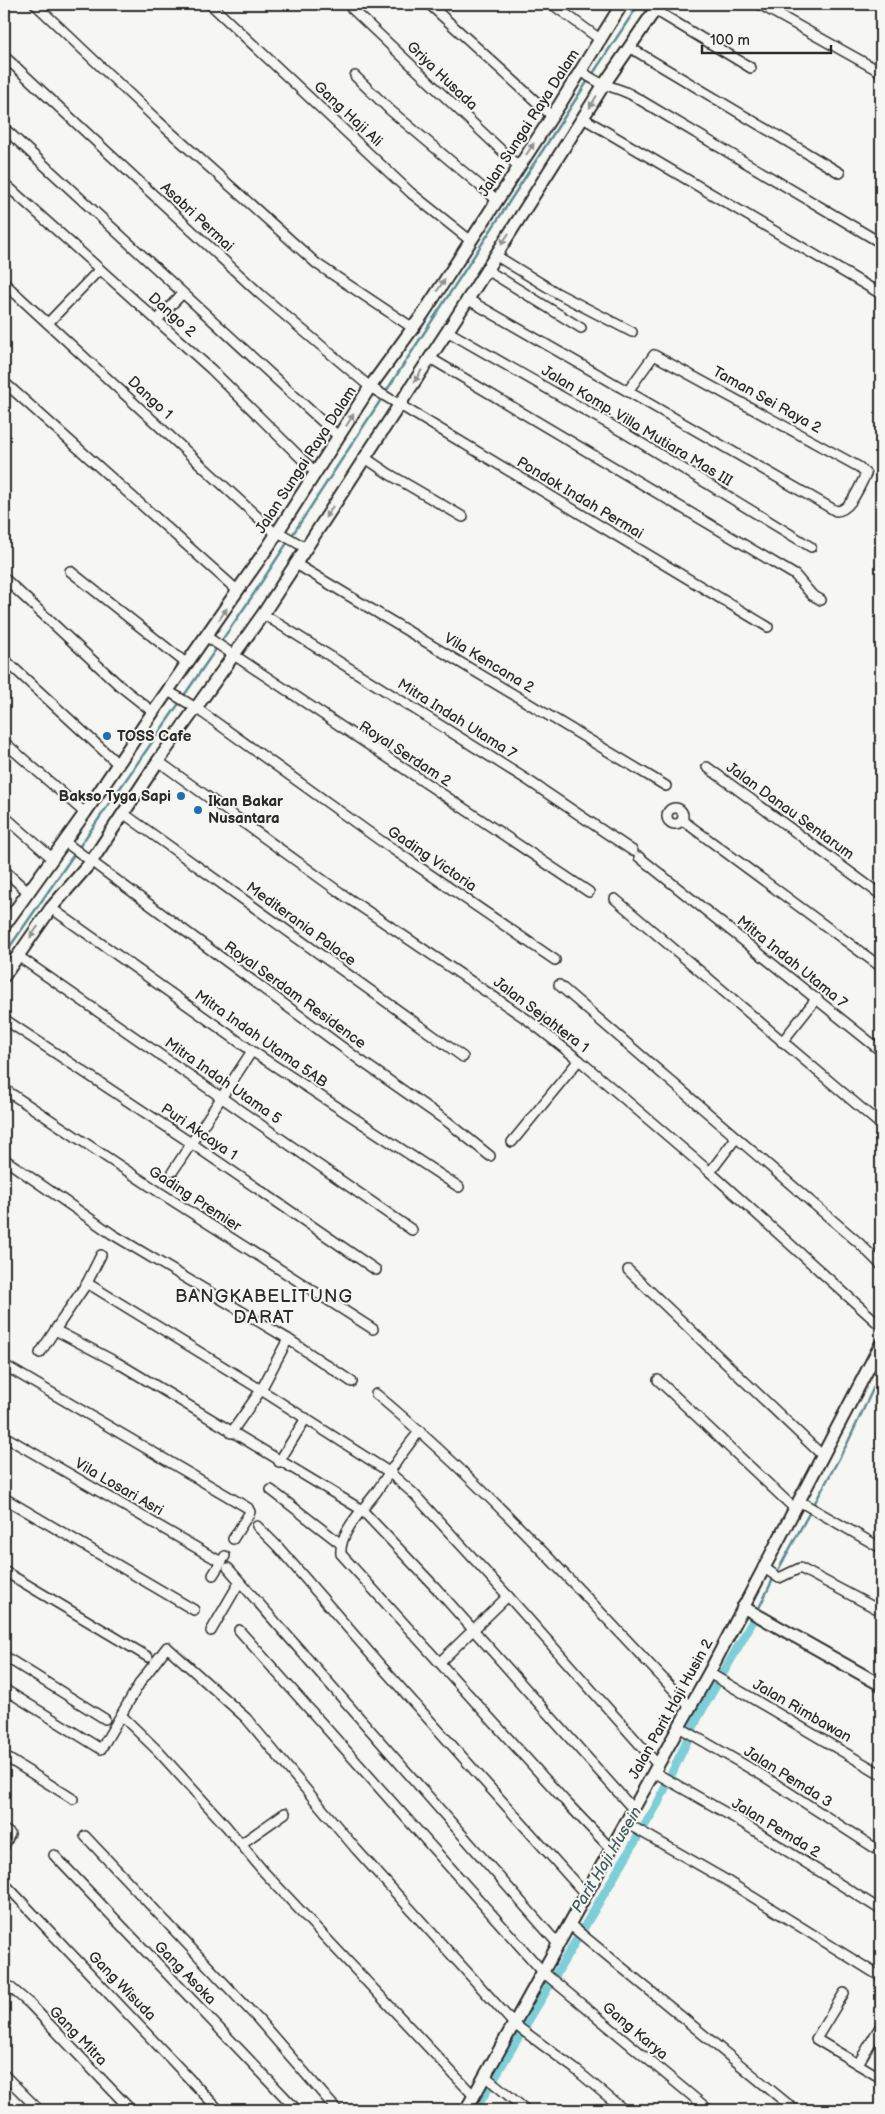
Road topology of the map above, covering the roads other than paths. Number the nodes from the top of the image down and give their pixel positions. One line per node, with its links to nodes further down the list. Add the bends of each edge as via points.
1 (35, 4): 35 (street, via 316,264)
2 (210, 4): 24 (street, Gang Haji Ali, via 411,194)
3 (347, 4): 20 (street, Griya Husada)
4 (429, 4): 17 (street)
5 (552, 4): 9 (street)
6 (622, 4): 9 (street, Jalan Sungai Raya Dalam)
7 (759, 4): 13 (street)
8 (657, 7): 10 (street); 12 (street)
9 (601, 40): 14 (street, Jalan Sungai Raya Dalam)
10 (629, 47): 16 (street); 21 (street)
11 (4, 56): 41 (street, Asabri Permai, via 260,294)
12 (751, 68)
13 (881, 72)
14 (584, 73): 16 (street); 17 (street, Jalan Sungai Raya Dalam)
15 (355, 76): 23 (street, via 390,110)
16 (601, 84): 18 (street, one-way to 18); 25 (street, via 630,94)
17 (552, 116): 20 (street, Jalan Sungai Raya Dalam, one-way to 17)
18 (583, 118): 26 (street, one-way to 26); 31 (street)
19 (4, 128): 30 (street)
20 (519, 167): 23 (street, Jalan Sungai Raya Dalam)
21 (840, 173)
22 (4, 183): 27 (street, Dango 2)
23 (497, 200): 24 (street, Jalan Sungai Raya Dalam)
24 (470, 241): 35 (street, Jalan Sungai Raya Dalam, one-way to 24)
25 (881, 244)
26 (495, 255): 28 (street); 38 (street, via 557,293)
27 (99, 270): 33 (street, Dango 2); 34 (street)
28 (487, 270): 32 (street); 36 (street)
29 (4, 283): 34 (street, Dango 1)
30 (182, 294): 33 (street); 44 (street)
31 (881, 294)
32 (467, 299): 37 (street); 42 (street, Taman Sei Raya 2)
33 (157, 320): 46 (street, Dango 2)
34 (48, 323): 48 (street, Dango 1)
35 (413, 328): 41 (street, Jalan Sungai Raya Dalam)
36 (581, 328)
37 (447, 331): 39 (street); 50 (street, Jalan Komp. Villa Mutiara Mas III, via 623,432)
38 (632, 332)
39 (430, 358): 43 (street, one-way to 43); 55 (street, via 795,575 812,595)
40 (4, 382): 54 (street)
41 (374, 390): 43 (street, Pondok Indah Permai); 44 (street, Jalan Sungai Raya Dalam, one-way to 41)
42 (628, 391): 42 (street, Taman Sei Raya 2, via 839,510 849,504 866,474 859,466 654,355)
43 (396, 403): 45 (street); 57 (street, Pondok Indah Permai)
44 (339, 437): 46 (street, Jalan Sungai Raya Dalam)
45 (364, 457): 47 (street); 49 (street, one-way to 49)
46 (316, 473): 48 (street, Jalan Sungai Raya Dalam)
47 (463, 517)
48 (279, 533): 49 (street, Dango 1); 54 (street, Jalan Sungai Raya Dalam)
49 (302, 546): 51 (street)
50 (810, 547)
51 (296, 564): 56 (street); 69 (street, Vila Kencana 2)
52 (70, 571): 61 (street)
53 (4, 578): 64 (street, via 120,686)
54 (238, 591): 58 (street, Jalan Sungai Raya Dalam, one-way to 54)
55 (821, 600)
56 (263, 614): 59 (street); 89 (street, Mitra Indah Utama 7, via 529,781 636,854)
57 (768, 627)
58 (210, 639): 59 (street, Royal Serdam 2); 61 (street, Jalan Sungai Raya Dalam)
59 (233, 656): 63 (street); 78 (street, Royal Serdam 2)
60 (4, 659): 67 (street)
61 (187, 664): 62 (street, Jalan Sungai Raya Dalam)
62 (170, 692): 63 (street, Gading Victoria); 64 (street, Jalan Sungai Raya Dalam)
63 (196, 708): 66 (street); 85 (street, Gading Victoria)
64 (153, 712): 67 (street, Jalan Sungai Raya Dalam)
65 (4, 742): 70 (street)
66 (158, 761): 71 (street); 95 (street, Jalan Sejahtera 1, via 345,896 528,1020)
67 (118, 764): 70 (street, Jalan Sungai Raya Dalam)
68 (707, 766): 80 (street, Jalan Danau Sentarum)
69 (666, 786)
70 (85, 813): 74 (street, Jalan Sungai Raya Dalam)
71 (123, 813): 76 (street); 94 (street, Mediterania Palace)
72 (4, 816): 75 (street)
73 (682, 820): 86 (street)
74 (68, 844): 75 (street, Jalan Sungai Raya Dalam); 76 (street, Royal Serdam Residence)
75 (52, 858): 79 (street, Jalan Sungai Raya Dalam)
76 (87, 860): 82 (street); 102 (street, Royal Serdam Residence, via 448,1122)
77 (4, 870): 79 (street)
78 (589, 892)
79 (29, 893): 83 (street, Jalan Sungai Raya Dalam)
80 (881, 895)
81 (615, 899): 91 (street)
82 (51, 908): 84 (street, one-way to 84); 92 (street, Mitra Indah Utama 5AB)
83 (4, 926)
84 (18, 956): 87 (street); 97 (street, Mitra Indah Utama 5)
85 (556, 960)
86 (881, 967)
87 (4, 976)
88 (559, 985): 99 (street)
89 (817, 998): 91 (street); 93 (street, Mitra Indah Utama 7)
90 (4, 1019): 101 (street, Puri Akcaya 1)
91 (782, 1042): 98 (street)
92 (252, 1051): 97 (street); 106 (street, Mitra Indah Utama 5AB)
93 (881, 1051)
94 (463, 1057)
95 (579, 1060): 100 (street); 105 (street, Jalan Sejahtera 1)
96 (4, 1089): 114 (street, Gading Premier)
97 (222, 1096): 101 (street); 107 (street, Mitra Indah Utama 5)
98 (881, 1125)
99 (736, 1138): 105 (street); 109 (street)
100 (512, 1142)
101 (191, 1143): 104 (street); 110 (street, Puri Akcaya 1)
102 (490, 1156)
103 (4, 1159): 116 (street, via 112,1234)
104 (173, 1171)
105 (710, 1172): 113 (street, Jalan Sejahtera 1)
106 (459, 1187)
107 (412, 1230)
108 (101, 1255): 112 (street)
109 (881, 1265)
110 (376, 1270)
111 (628, 1270): 128 (street)
112 (87, 1283): 115 (street); 122 (street)
113 (881, 1326)
114 (373, 1329)
115 (55, 1330): 118 (street); 126 (street, via 118,1363)
116 (288, 1340): 121 (street); 122 (street)
117 (881, 1344): 128 (street, Jalan Parit Haji Husin 2)
118 (40, 1353)
119 (4, 1366): 136 (street, via 248,1508 248,1518)
120 (658, 1380): 133 (street)
121 (352, 1382)
122 (261, 1390): 124 (street); 126 (street)
123 (376, 1394): 125 (street)
124 (306, 1418): 129 (street); 130 (street)
125 (420, 1431): 130 (street); 157 (street, via 532,1541)
126 (231, 1433): 129 (street)
127 (4, 1436): 139 (street, Vila Losari Asri)
128 (823, 1456): 133 (street, Jalan Parit Haji Husin 2)
129 (279, 1462): 134 (street)
130 (389, 1472): 134 (street); 144 (street, via 414,1494)
131 (271, 1490): 137 (street)
132 (4, 1498): 146 (street)
133 (800, 1505): 138 (street); 140 (street, Jalan Parit Haji Husin 2)
134 (362, 1510): 137 (street); 150 (street)
135 (257, 1526): 176 (street)
136 (233, 1539)
137 (341, 1544): 153 (street, via 340,1554 345,1560)
138 (881, 1548)
139 (224, 1562): 142 (street); 143 (street)
140 (765, 1569): 145 (street, Jalan Parit Haji Husin 2); 147 (street, via 780,1578 800,1568)
141 (4, 1572): 152 (street)
142 (213, 1575)
143 (240, 1583): 149 (street); 179 (street)
144 (508, 1596): 150 (street); 162 (street)
145 (747, 1609): 154 (street, Jalan Parit Haji Husin 2); 155 (street)
146 (194, 1610)
147 (881, 1611)
148 (239, 1630): 181 (street, Gang Karya)
149 (211, 1631)
150 (473, 1631): 153 (street); 165 (street)
151 (4, 1656): 159 (street)
152 (148, 1657)
153 (440, 1662): 172 (street)
154 (709, 1673): 157 (street, Jalan Parit Haji Husin 2); 163 (street, Jalan Rimbawan)
155 (881, 1685)
156 (4, 1689): 158 (street, via 101,1749)
157 (690, 1707): 160 (street, Jalan Parit Haji Husin 2)
158 (122, 1716): 170 (street, via 158,1751); 185 (street, via 141,1681 167,1647 246,1718 356,1849)
159 (105, 1719)
160 (684, 1730): 162 (street, Jalan Parit Haji Husin 2); 173 (street, Jalan Pemda 3, via 765,1776)
161 (4, 1756): 164 (street)
162 (656, 1768): 165 (street, Jalan Parit Haji Husin 2); 177 (street, Jalan Pemda 2, via 666,1778)
163 (881, 1774)
164 (73, 1799)
165 (633, 1810): 167 (street, Jalan Parit Haji Husin 2)
166 (285, 1813): 170 (street)
167 (636, 1828): 172 (street, Jalan Parit Haji Husin 2); 180 (street)
168 (4, 1830): 171 (street, via 10,1834)
169 (85, 1836): 195 (street, via 258,2019)
170 (241, 1844): 190 (street)
171 (4, 1846)
172 (612, 1849): 176 (street, Jalan Parit Haji Husin 2)
173 (881, 1852)
174 (54, 1855): 194 (street, Gang Asoka)
175 (4, 1883): 193 (street, Gang Wisuda)
176 (586, 1895): 178 (street, Jalan Parit Haji Husin 2)
177 (881, 1910)
178 (576, 1930): 179 (street, Jalan Parit Haji Husin 2); 200 (street)
179 (558, 1944): 181 (street, Jalan Parit Haji Husin 2)
180 (881, 1977)
181 (550, 1978): 185 (street, Jalan Parit Haji Husin 2); 199 (street, Gang Karya)
182 (4, 1982): 192 (street, Gang Mitra, via 30,2004)
183 (844, 1993): 186 (street, via 816,2039)
184 (881, 2025): 186 (street)
185 (517, 2026): 189 (street, Jalan Parit Haji Husin 2); 198 (street)
186 (858, 2064): 188 (street)
187 (4, 2075): 191 (street)
188 (881, 2078)
189 (490, 2080): 190 (street, Jalan Parit Haji Husin 2); 197 (street)
190 (474, 2096): 196 (street, Jalan Parit Haji Husin 2)
191 (39, 2110)
192 (131, 2110)
193 (219, 2110)
194 (297, 2110)
195 (338, 2110)
196 (466, 2110)
197 (526, 2110)
198 (624, 2110)
199 (709, 2110)
200 (795, 2110)

